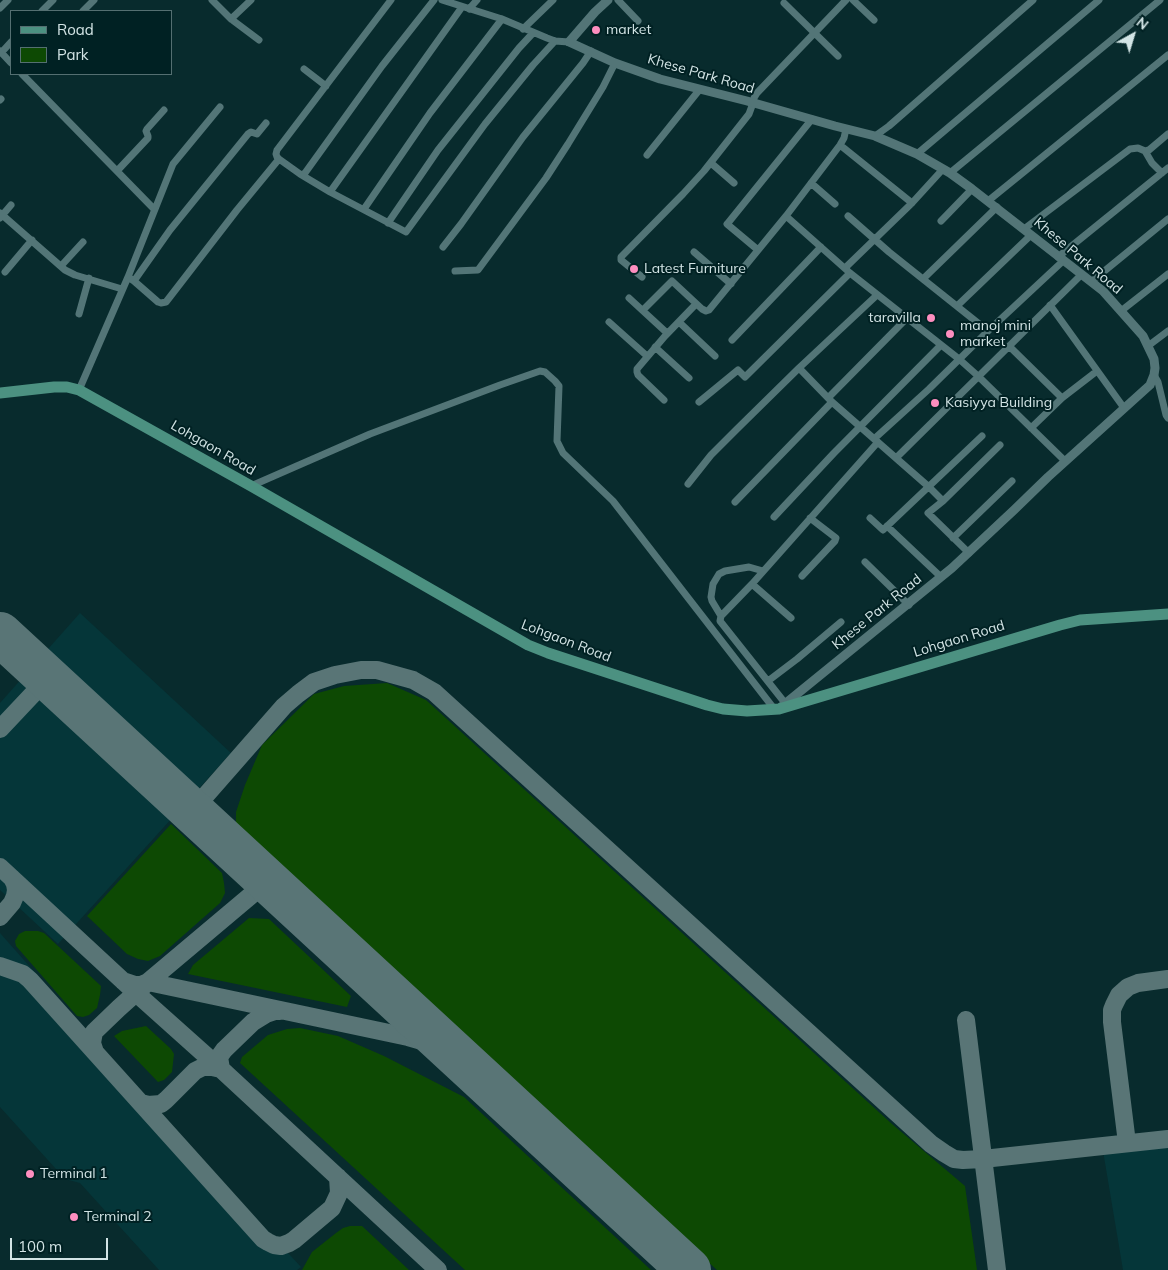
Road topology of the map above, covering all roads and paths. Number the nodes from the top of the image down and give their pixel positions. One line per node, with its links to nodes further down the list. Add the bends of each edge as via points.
1 (8, 0): 19 (street)
2 (53, 0): 21 (street)
3 (94, 0): 22 (street)
4 (212, 0): 24 (street)
5 (251, 0): 24 (street)
6 (391, 0): 43 (street)
7 (434, 0): 62 (street)
8 (442, 0): 20 (street)
9 (477, 0): 20 (street)
10 (553, 0): 27 (street)
11 (608, 0): 32 (street)
12 (618, 0): 26 (street)
13 (846, 0): 29 (street)
14 (853, 0): 25 (street)
15 (1032, 0): 52 (street)
16 (1099, 0): 55 (street)
17 (1160, 0): 60 (street)
18 (784, 3): 29 (street)
19 (0, 8)
20 (466, 8): 23 (street); 66 (street)
21 (43, 10)
22 (85, 10)
23 (502, 19): 27 (street); 73 (street, via 430,113)
24 (231, 20): 30 (street)
25 (874, 20)
26 (638, 21)
27 (523, 29): 28 (street)
28 (533, 33): 31 (street); 79 (street, via 438,150)
29 (815, 33): 37 (street); 45 (street, via 757,93)
30 (259, 40)
31 (556, 41): 32 (street); 79 (street, via 485,124 406,232)
32 (569, 42): 34 (street, Khese Park Road)
33 (10, 43): 35 (street)
34 (590, 51): 40 (street, Khese Park Road); 84 (street)
35 (1, 52): 38 (street)
36 (1168, 55): 67 (street)
37 (838, 56)
38 (10, 62): 39 (street)
39 (0, 63)
40 (615, 63): 44 (street, Khese Park Road); 91 (street, via 568,144 478,270)
41 (304, 69): 43 (street)
42 (24, 75): 59 (street)
43 (326, 86): 57 (street, via 277,150)
44 (700, 89): 45 (street, Khese Park Road); 56 (street)
45 (753, 103): 48 (street, Khese Park Road); 58 (street, via 749,114)
46 (220, 106): 72 (street, via 173,164)
47 (164, 110): 59 (street, via 147,129 148,138)
48 (812, 119): 50 (street, Khese Park Road); 86 (street, via 728,223)
49 (266, 123): 97 (street, via 257,134 248,134)
50 (846, 129): 52 (street, Khese Park Road); 53 (street)
51 (1168, 134): 54 (street)
52 (875, 136): 55 (street, Khese Park Road)
53 (840, 145): 64 (street); 68 (street)
54 (1145, 151): 61 (street, via 1152,163); 80 (street, via 1130,149)
55 (917, 154): 60 (street, Khese Park Road)
56 (647, 155)
57 (279, 160): 62 (street); 97 (street, via 166,302 161,304)
58 (711, 162): 63 (street); 95 (street, via 621,257)
59 (118, 171): 72 (street)
60 (947, 171): 65 (street, Khese Park Road); 68 (street)
61 (1165, 171): 88 (street)
62 (302, 175): 66 (street)
63 (734, 183)
64 (811, 184): 70 (street); 75 (street)
65 (972, 188): 67 (street, Khese Park Road); 78 (street)
66 (330, 192): 73 (street)
67 (988, 201): 71 (street, Khese Park Road)
68 (912, 203): 82 (street)
69 (11, 204): 74 (street)
70 (835, 204)
71 (997, 207): 80 (street, Khese Park Road); 98 (street)
72 (154, 209): 97 (street)
73 (364, 209): 79 (street)
74 (1, 216): 81 (street)
75 (786, 216): 85 (street); 86 (street)
76 (848, 216): 82 (street)
77 (1168, 219): 99 (street)
78 (941, 221)
79 (388, 222)
80 (1027, 232): 88 (street, Khese Park Road); 105 (street)
81 (32, 240): 89 (street); 92 (street)
82 (875, 240): 90 (street); 98 (street)
83 (83, 242): 89 (street)
84 (443, 247)
85 (820, 247): 90 (street); 116 (street)
86 (758, 250): 100 (street)
87 (694, 252): 100 (street)
88 (1061, 259): 94 (street, Khese Park Road); 113 (street)
89 (61, 266): 96 (street, via 74,275)
90 (847, 270): 102 (street); 134 (street, via 745,377 738,370)
91 (455, 271)
92 (5, 272)
93 (1168, 274): 108 (street)
94 (1081, 275): 99 (street, Khese Park Road); 106 (street)
95 (642, 277)
96 (89, 278): 101 (street); 109 (street)
97 (131, 279): 101 (street)
98 (922, 279): 105 (street)
99 (1091, 282): 108 (street, Khese Park Road, via 1104,291)
100 (731, 284): 104 (street, via 709,310)
101 (122, 288): 129 (street)
102 (877, 295): 110 (street); 124 (street)
103 (629, 298): 107 (street)
104 (696, 304): 107 (street, via 672,281); 112 (street)
105 (957, 306): 113 (street)
106 (1050, 306): 118 (street); 125 (street)
107 (643, 310): 115 (street)
108 (1120, 311): 119 (street, Khese Park Road)
109 (79, 314)
110 (907, 318): 117 (street); 133 (street)
111 (609, 322): 121 (street)
112 (679, 322): 115 (street); 122 (street)
113 (988, 331): 123 (street)
114 (1168, 331): 119 (street)
115 (667, 333): 120 (street)
116 (732, 340)
117 (941, 345): 123 (street); 137 (street)
118 (1009, 346): 127 (street); 131 (street)
119 (1148, 346): 126 (street, Khese Park Road, via 1154,360)
120 (655, 347): 121 (street); 128 (street)
121 (647, 356): 132 (street, via 637,368 638,375)
122 (716, 356)
123 (959, 359): 127 (street); 140 (street)
124 (799, 368): 133 (street); 145 (street, via 711,455)
125 (1097, 371): 131 (street); 135 (street)
126 (1154, 375): 135 (street, Khese Park Road, via 1150,385); 136 (street)
127 (978, 376): 138 (street); 142 (street)
128 (689, 378)
129 (79, 390): 130 (main road, Lohgaon Road, via 54,387); 146 (main road, Lohgaon Road)
130 (0, 393)
131 (1062, 398): 138 (street)
132 (664, 400)
133 (830, 400): 137 (street); 149 (street)
134 (699, 402)
135 (1124, 408): 143 (street, Khese Park Road)
136 (1168, 418)
137 (860, 427): 140 (street); 150 (street)
138 (1031, 428): 143 (street)
139 (982, 436): 147 (street)
140 (876, 441): 142 (street); 151 (street)
141 (1000, 445): 148 (street)
142 (896, 458): 147 (street)
143 (1065, 461): 155 (street, Khese Park Road)
144 (1012, 481): 154 (street)
145 (688, 484)
146 (251, 486): 167 (main road, Lohgaon Road, via 528,645 723,709 747,711); 167 (street, via 370,434 500,385 545,372 559,386 557,441 562,453 613,501)
147 (929, 487): 148 (street); 153 (street)
148 (943, 501): 154 (street, via 928,513)
149 (735, 502)
150 (774, 517)
151 (810, 518): 157 (street); 158 (street, via 836,538)
152 (870, 518): 153 (street, via 883,530)
153 (887, 526): 159 (street)
154 (953, 538): 155 (street)
155 (969, 553): 159 (street, Khese Park Road)
156 (864, 562): 161 (street)
157 (763, 571): 160 (street); 163 (street, via 749,566 719,574 711,597)
158 (802, 576)
159 (941, 577): 161 (street, Khese Park Road)
160 (752, 584): 163 (street); 164 (street)
161 (908, 605): 167 (street, Khese Park Road)
162 (1168, 614): 167 (main road, Lohgaon Road, via 1080,620)
163 (721, 616): 166 (street, via 720,621)
164 (791, 618)
165 (841, 622): 166 (street)
166 (768, 681): 167 (street)
167 (780, 707)

